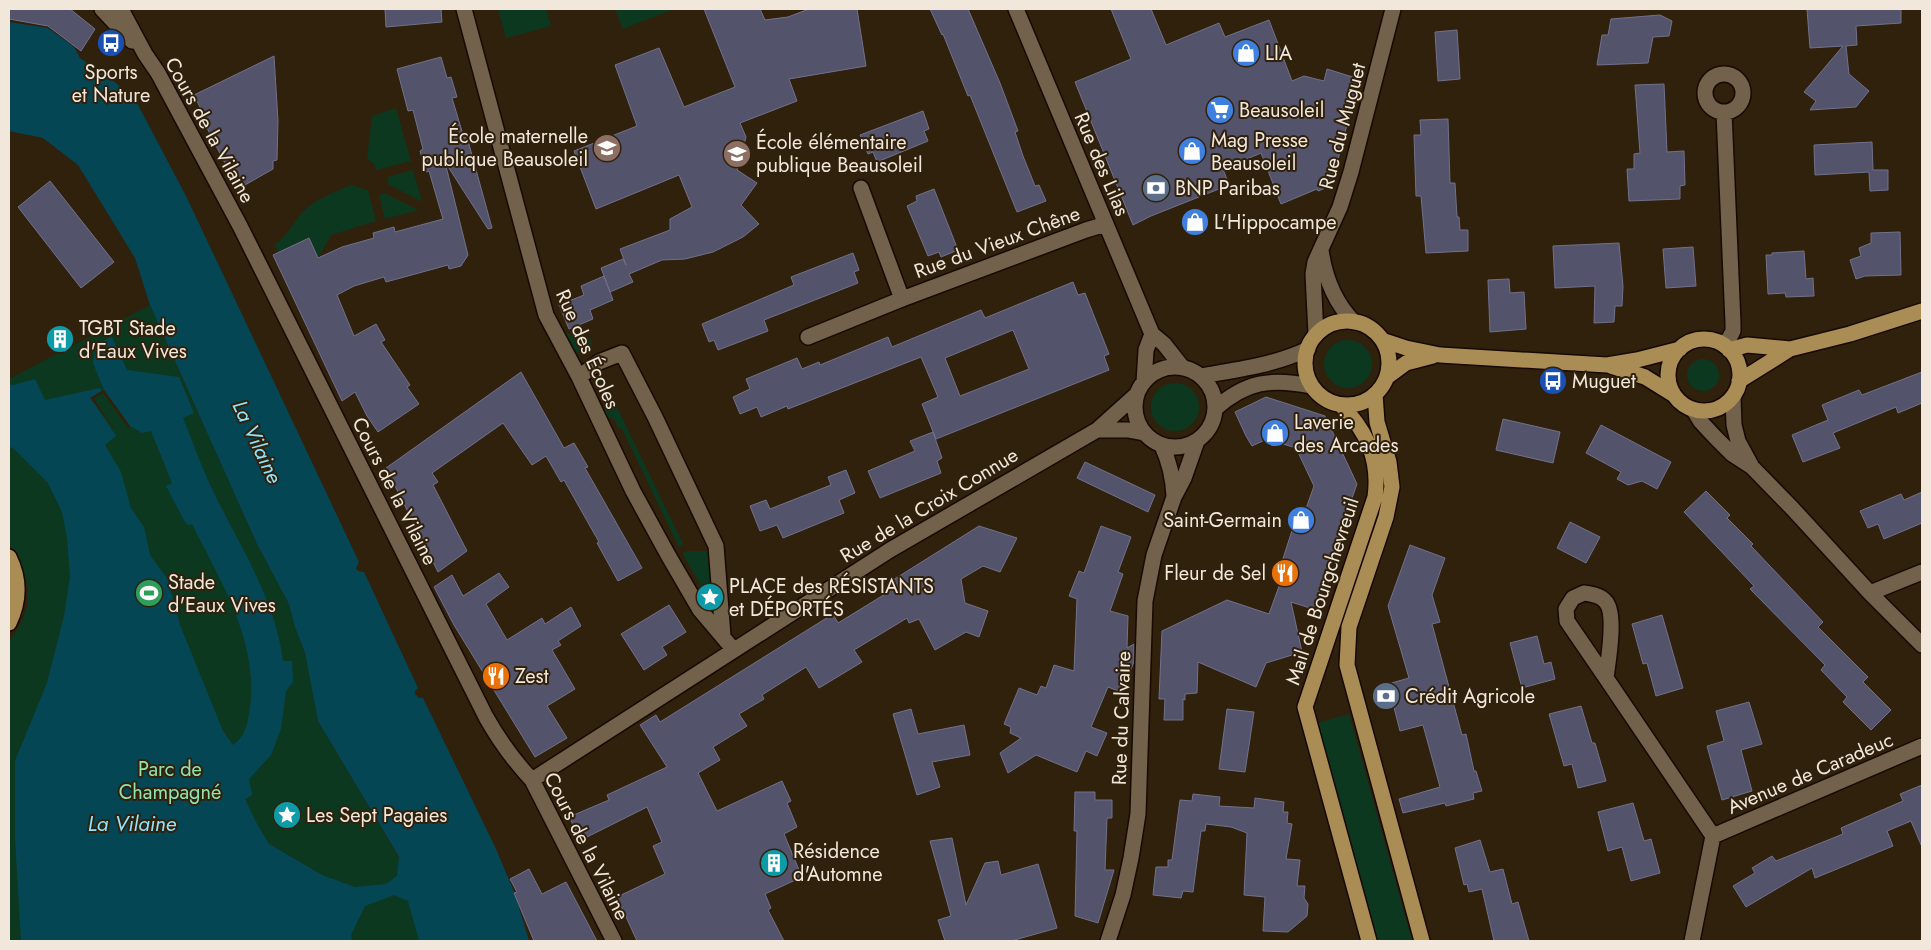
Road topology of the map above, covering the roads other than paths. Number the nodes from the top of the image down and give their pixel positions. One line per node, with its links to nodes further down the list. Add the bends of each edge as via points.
1 (102, 9): 6 (street, Cours de la Vilaine)
2 (121, 9): 6 (street, Cours de la Vilaine)
3 (464, 9): 26 (street, Rue des Écoles, via 546,315)
4 (1016, 9): 9 (street, Rue des Lilas)
5 (1393, 9): 10 (street, Rue du Muguet, via 1351,172)
6 (145, 54): 52 (street, Cours de la Vilaine, via 240,226 486,717 514,761)
7 (1724, 112): 18 (street, via 1733,323)
8 (861, 188): 11 (street, Rue du Vieux Chêne)
9 (1106, 224): 11 (street, Rue du Vieux Chêne); 14 (street, Rue des Lilas)
10 (1321, 250): 13 (street, via 1328,283 1344,312); 15 (street, Rue du Muguet, via 1313,274)
11 (902, 299): 16 (street, Rue du Vieux Chêne)
12 (1922, 311): 21 (main road)
13 (1354, 322): 15 (main road, via 1333,324); 17 (main road, via 1370,328)
14 (1152, 334): 24 (street, Rue des Lilas); 30 (street)
15 (1316, 335): 19 (main road)
16 (808, 337)
17 (1382, 340): 22 (main road); 27 (main road, via 1388,358)
18 (1727, 348): 20 (main road, via 1701,339); 21 (main road, via 1747,345); 28 (main road, via 1738,364)
19 (1308, 349): 25 (street, via 1274,361); 29 (main road, via 1305,368)
20 (1680, 349): 23 (main road); 32 (main road, via 1668,371)
21 (1790, 349): 28 (main road)
22 (1440, 355): 23 (main road); 27 (main road, via 1406,363)
23 (1607, 365): 32 (main road, via 1645,377)
24 (1183, 368): 25 (street); 30 (street, Rue de la Croix Connue, via 1162,369 1152,374)
25 (1200, 376): 35 (street, via 1211,391)
26 (579, 377): 47 (street, Rue des Écoles, via 632,491 700,610); 47 (street, via 599,362 622,353 716,546)
27 (1387, 377): 31 (main road)
28 (1739, 381): 33 (main road)
29 (1311, 386): 34 (main road, via 1324,399); 35 (street, via 1278,381 1260,383 1238,392)
30 (1140, 388): 37 (street, Rue de la Croix Connue); 38 (street, via 1135,414)
31 (1375, 394): 34 (main road, via 1360,404); 57 (main road, Mail de Bourgchevreuil, via 1377,422 1389,462 1392,487 1386,517 1349,627 1347,665)
32 (1674, 395): 36 (main road)
33 (1733, 397): 36 (main road, via 1715,410); 41 (street, via 1738,440)
34 (1341, 405): 56 (main road, Mail de Bourgchevreuil, via 1367,438 1373,453 1377,482 1375,497 1305,707)
35 (1216, 409): 39 (street, via 1213,422)
36 (1693, 409): 41 (street, via 1732,454)
37 (1097, 430): 38 (street); 49 (street, Rue de la Croix Connue, via 890,550)
38 (1144, 433): 40 (street)
39 (1197, 441): 40 (street, via 1174,448); 42 (street, Rue du Calvaire)
40 (1162, 446): 42 (street, Rue du Calvaire, via 1173,477)
41 (1752, 467): 45 (street)
42 (1174, 498): 55 (street, Rue du Calvaire, via 1148,577 1138,814 1132,858)
43 (9, 557): 46 (main road, via 18,590)
44 (1922, 572): 45 (street)
45 (1870, 593): 48 (street)
46 (9, 623)
47 (722, 636): 49 (street, Rue des Écoles)
48 (1922, 646)
49 (733, 649): 52 (street, Rue de la Croix Connue)
50 (1606, 678): 50 (street, Avenue de Caradeuc, via 1567,621 1566,609 1573,598 1584,593 1595,594 1606,601 1611,615); 53 (street, Avenue de Caradeuc)
51 (1922, 746): 53 (street, Avenue de Caradeuc)
52 (532, 780): 54 (street, Cours de la Vilaine)
53 (1712, 836): 58 (street, Avenue de Caradeuc)
54 (614, 941)
55 (1108, 941)
56 (1369, 941)
57 (1422, 941)
58 (1692, 941)

